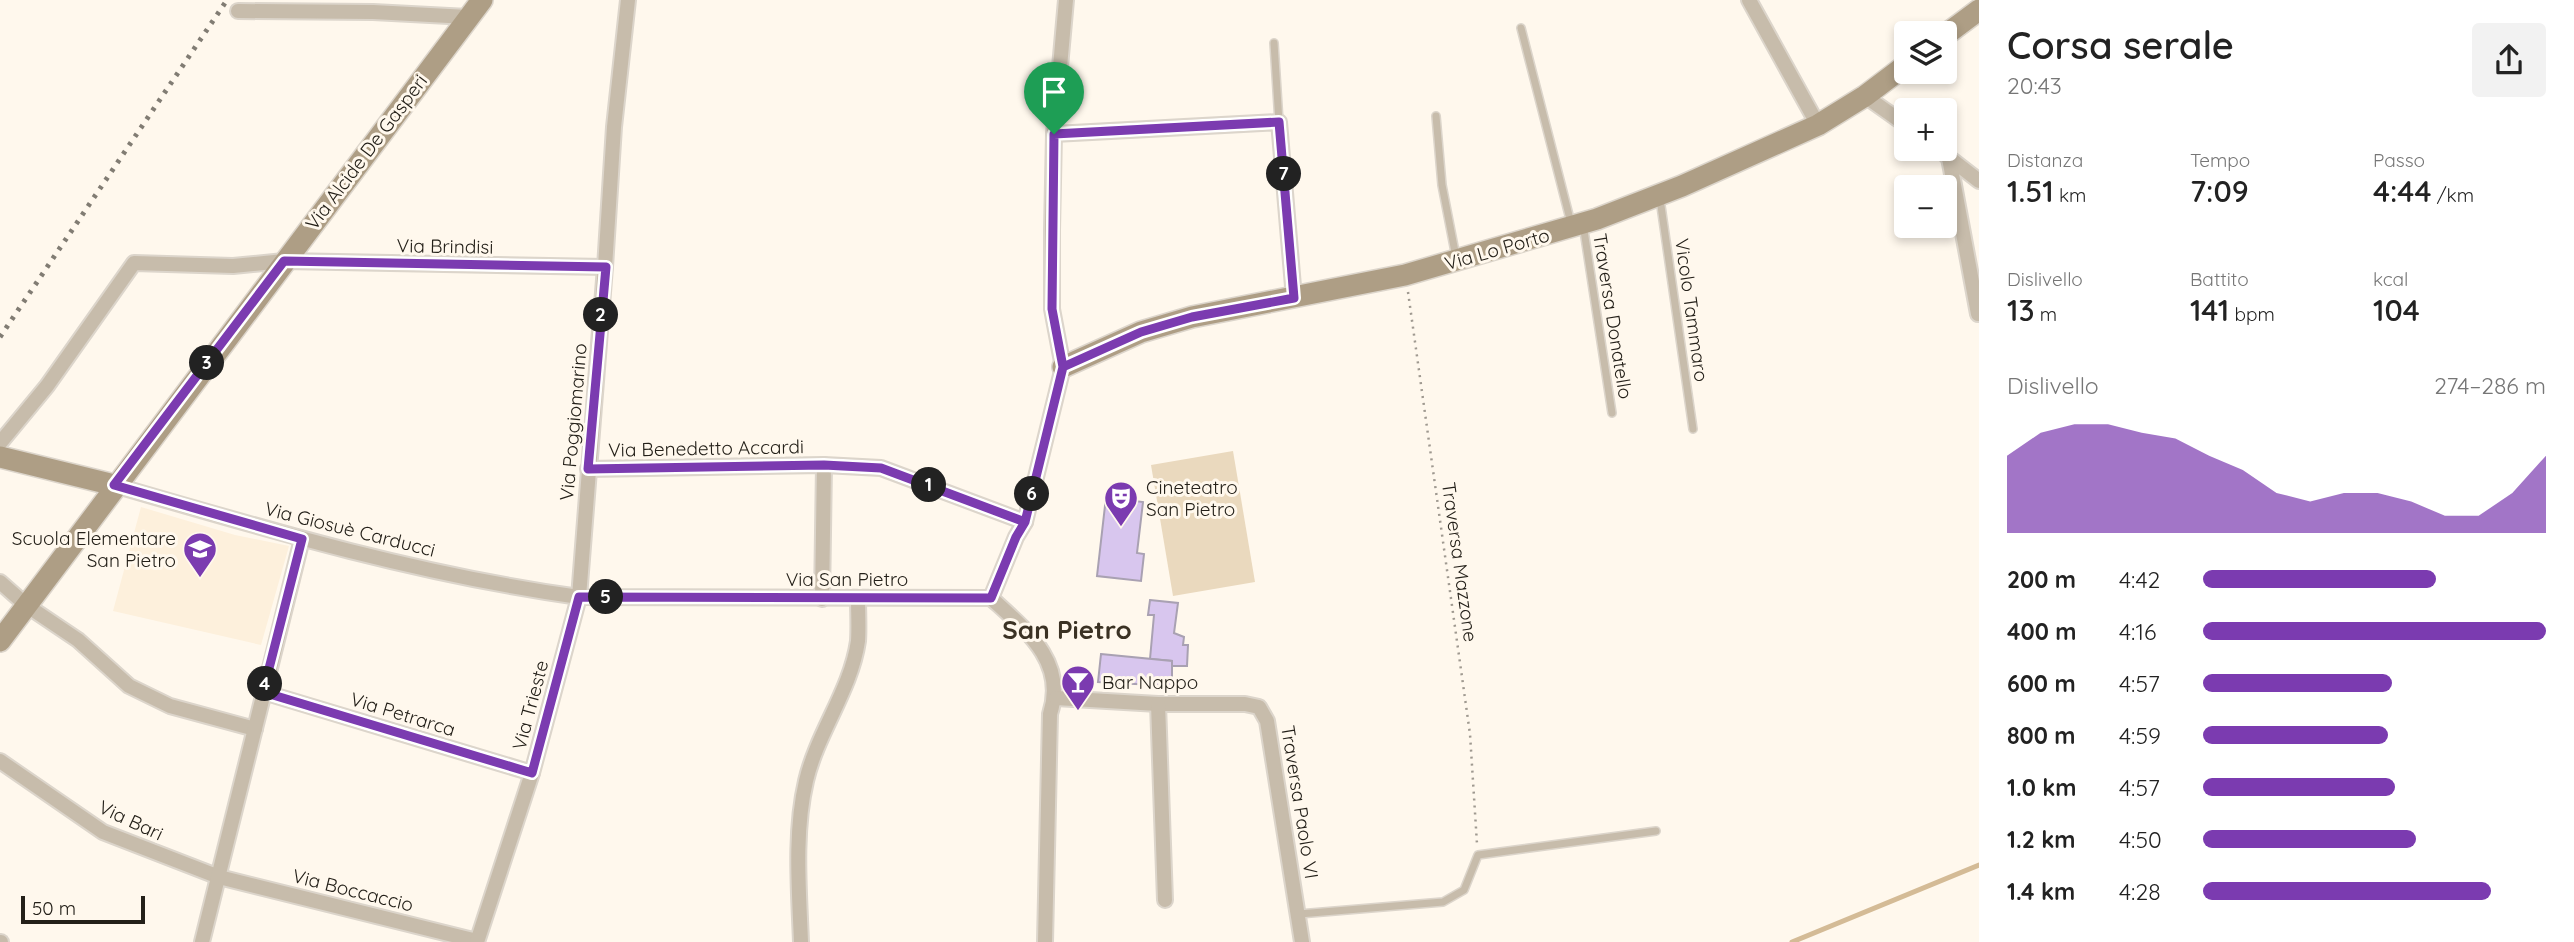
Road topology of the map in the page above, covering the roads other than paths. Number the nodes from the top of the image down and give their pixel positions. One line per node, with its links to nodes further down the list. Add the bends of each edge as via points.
1 (482, 0): 7 (street, Via Alcide De Gasperi)
2 (628, 0): 25 (street, Via Poggiomarino, via 614,127)
3 (1066, 0): 17 (street)
4 (1749, 0): 16 (street)
5 (1979, 10): 8 (street)
6 (238, 11): 7 (street)
7 (468, 17): 23 (street, Via Alcide De Gasperi)
8 (1957, 26)
9 (1521, 28): 22 (lane, Traversa Donatello)
10 (1274, 43): 15 (lane)
11 (1894, 74): 12 (street, Via Lo Porto)
12 (1865, 96): 14 (street); 16 (street, Via Lo Porto)
13 (1436, 117): 24 (lane, via 1442,185)
14 (1894, 117)
15 (1279, 122): 17 (street); 26 (street)
16 (1818, 125): 21 (street, Via Lo Porto)
17 (1054, 134): 28 (street, via 1052,309)
18 (1946, 161): 27 (street)
19 (1954, 161): 20 (street)
20 (1979, 181)
21 (1659, 195): 22 (street, Via Lo Porto); 30 (lane, Vicolo Tammaro)
22 (1577, 225): 24 (street, Via Lo Porto); 29 (lane, Traversa Donatello)
23 (284, 261): 25 (street, Via Brindisi); 31 (street, Via Brindisi, via 233,266 134,263 47,386); 35 (street, Via Alcide De Gasperi)
24 (1457, 261): 26 (street, Via Lo Porto)
25 (606, 267): 34 (street, Via Poggiomarino)
26 (1294, 298): 28 (street, Via Lo Porto, via 1192,317 1141,332)
27 (1978, 314)
28 (1063, 367): 36 (street)
29 (1612, 413)
30 (1693, 429)
31 (0, 443)
32 (0, 457): 35 (street)
33 (824, 465): 34 (street, Via Benedetto Accardi); 36 (street, Via Benedetto Accardi, via 881,468); 42 (street)
34 (588, 469): 39 (street, Via Poggiomarino)
35 (114, 485): 37 (street, Via Giosuè Carducci); 43 (street, Via Alcide De Gasperi)
36 (1025, 522): 41 (street)
37 (302, 539): 39 (street, Via Giosuè Carducci, via 512,587); 45 (street)
38 (0, 582): 43 (street)
39 (579, 597): 42 (street, Via San Pietro); 50 (street, Via Trieste)
40 (858, 598): 41 (street, Via San Pietro); 42 (street, Via San Pietro); 57 (street, via 858,641 851,669 805,783 800,825)
41 (991, 598): 46 (street, via 1043,651 1055,679)
42 (822, 599)
43 (26, 605): 44 (street, Via Alcide De Gasperi); 48 (street, via 78,640 129,686 170,706)
44 (0, 640)
45 (263, 692): 48 (street); 50 (street, Via Petrarca)
46 (1056, 698): 47 (street, Traversa Paolo VI); 58 (street, via 1050,714)
47 (1158, 704): 53 (street); 54 (street, Traversa Paolo VI, via 1245,704 1259,707 1265,714)
48 (255, 729): 52 (street)
49 (0, 761): 52 (street, Via Bari, via 103,832)
50 (532, 773): 56 (street, Via Trieste)
51 (1656, 831): 54 (lane, via 1478,855 1464,890 1443,902)
52 (219, 877): 55 (street); 56 (street, Via Boccaccio)
53 (1165, 900)
54 (1299, 914): 59 (street, Traversa Paolo VI)
55 (202, 942)
56 (477, 942)
57 (801, 942)
58 (1045, 942)
59 (1302, 942)

